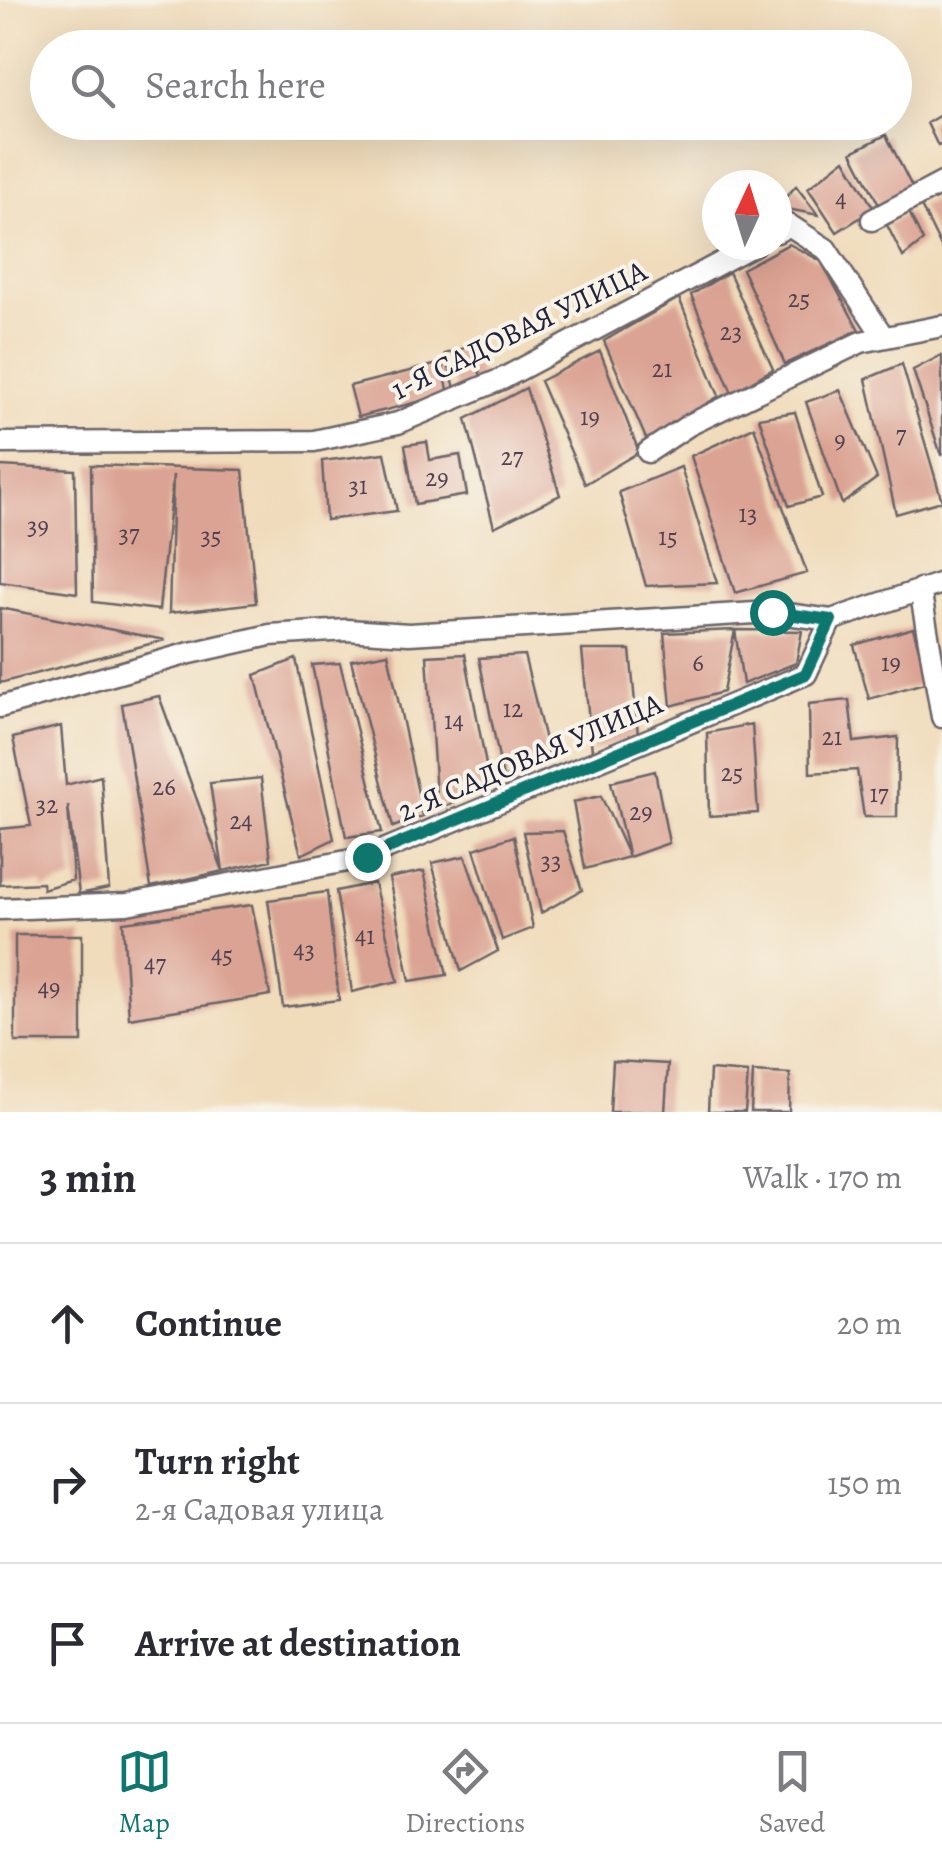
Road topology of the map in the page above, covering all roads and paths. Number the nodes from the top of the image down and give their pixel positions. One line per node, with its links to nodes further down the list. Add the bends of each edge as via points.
1 (942, 183): 2 (street)
2 (872, 220)
3 (792, 227): 6 (street, via 826,249)
4 (726, 260): 7 (street, 1-Я САДОВАЯ УЛИЦА, via 504,378 398,424 314,441)
5 (942, 326): 6 (street)
6 (883, 336): 8 (street, via 689,426)
7 (0, 443)
8 (648, 452)
9 (942, 583): 10 (street)
10 (920, 589): 11 (street); 13 (street)
11 (831, 620): 12 (street, via 772,612 408,634 270,635); 14 (street, 2-Я САДОВАЯ УЛИЦА, via 806,674 367,857 127,904)
12 (0, 707)
13 (942, 718)
14 (0, 909)

